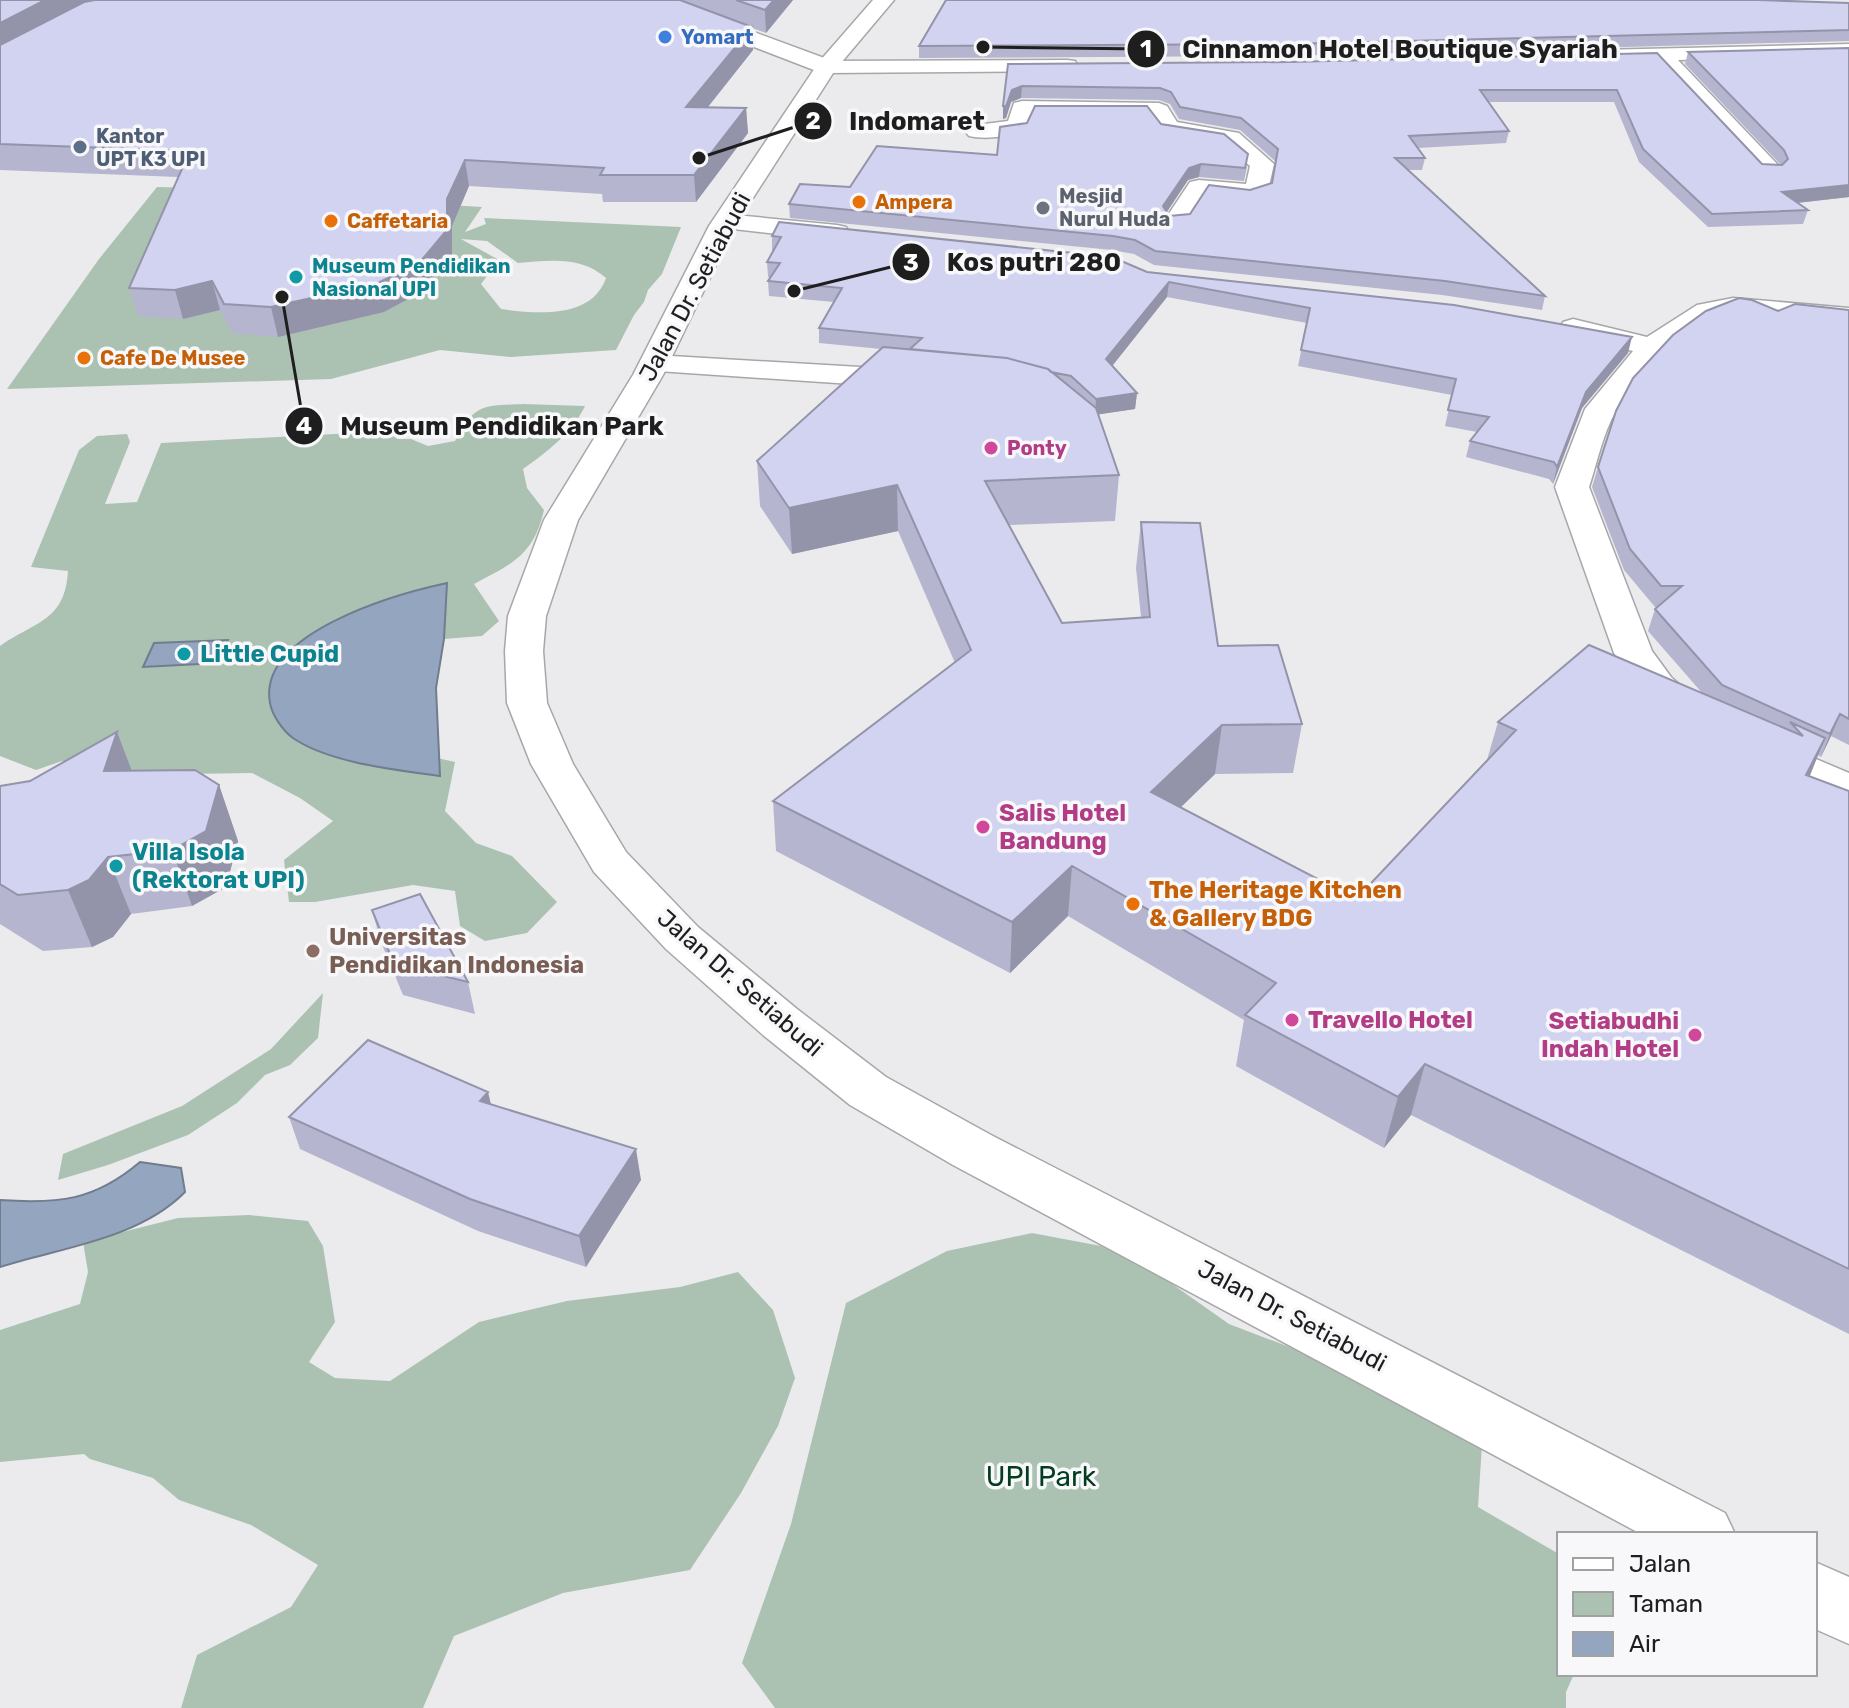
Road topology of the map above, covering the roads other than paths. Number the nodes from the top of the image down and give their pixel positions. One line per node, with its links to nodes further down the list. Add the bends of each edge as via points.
1 (649, 0): 7 (street)
2 (884, 0): 7 (street, Jalan Dr. Setiabudi)
3 (1849, 50): 4 (street)
4 (1660, 54): 5 (street); 9 (street)
5 (1582, 57)
6 (1091, 66): 7 (street)
7 (827, 67): 11 (street, Jalan Dr. Setiabudi)
8 (977, 131): 10 (street, via 1018,127 1022,108 1151,108 1159,111 1168,128 1231,138 1262,164 1258,190 1199,187)
9 (1769, 170)
10 (1177, 221)
11 (725, 222): 12 (street); 16 (street, Jalan Dr. Setiabudi)
12 (863, 235)
13 (1849, 317): 15 (street, via 1721,307)
14 (1542, 322): 15 (street)
15 (1652, 347): 18 (street, via 1601,409 1572,487 1633,653 1657,685 1697,718)
16 (654, 364): 17 (street); 19 (street, Jalan Dr. Setiabudi, via 561,520 527,616 527,703 552,764 610,862 682,938 868,1091)
17 (936, 381)
18 (1849, 789)
19 (1699, 1532)
20 (1817, 1595): 21 (street)
21 (1849, 1612)

